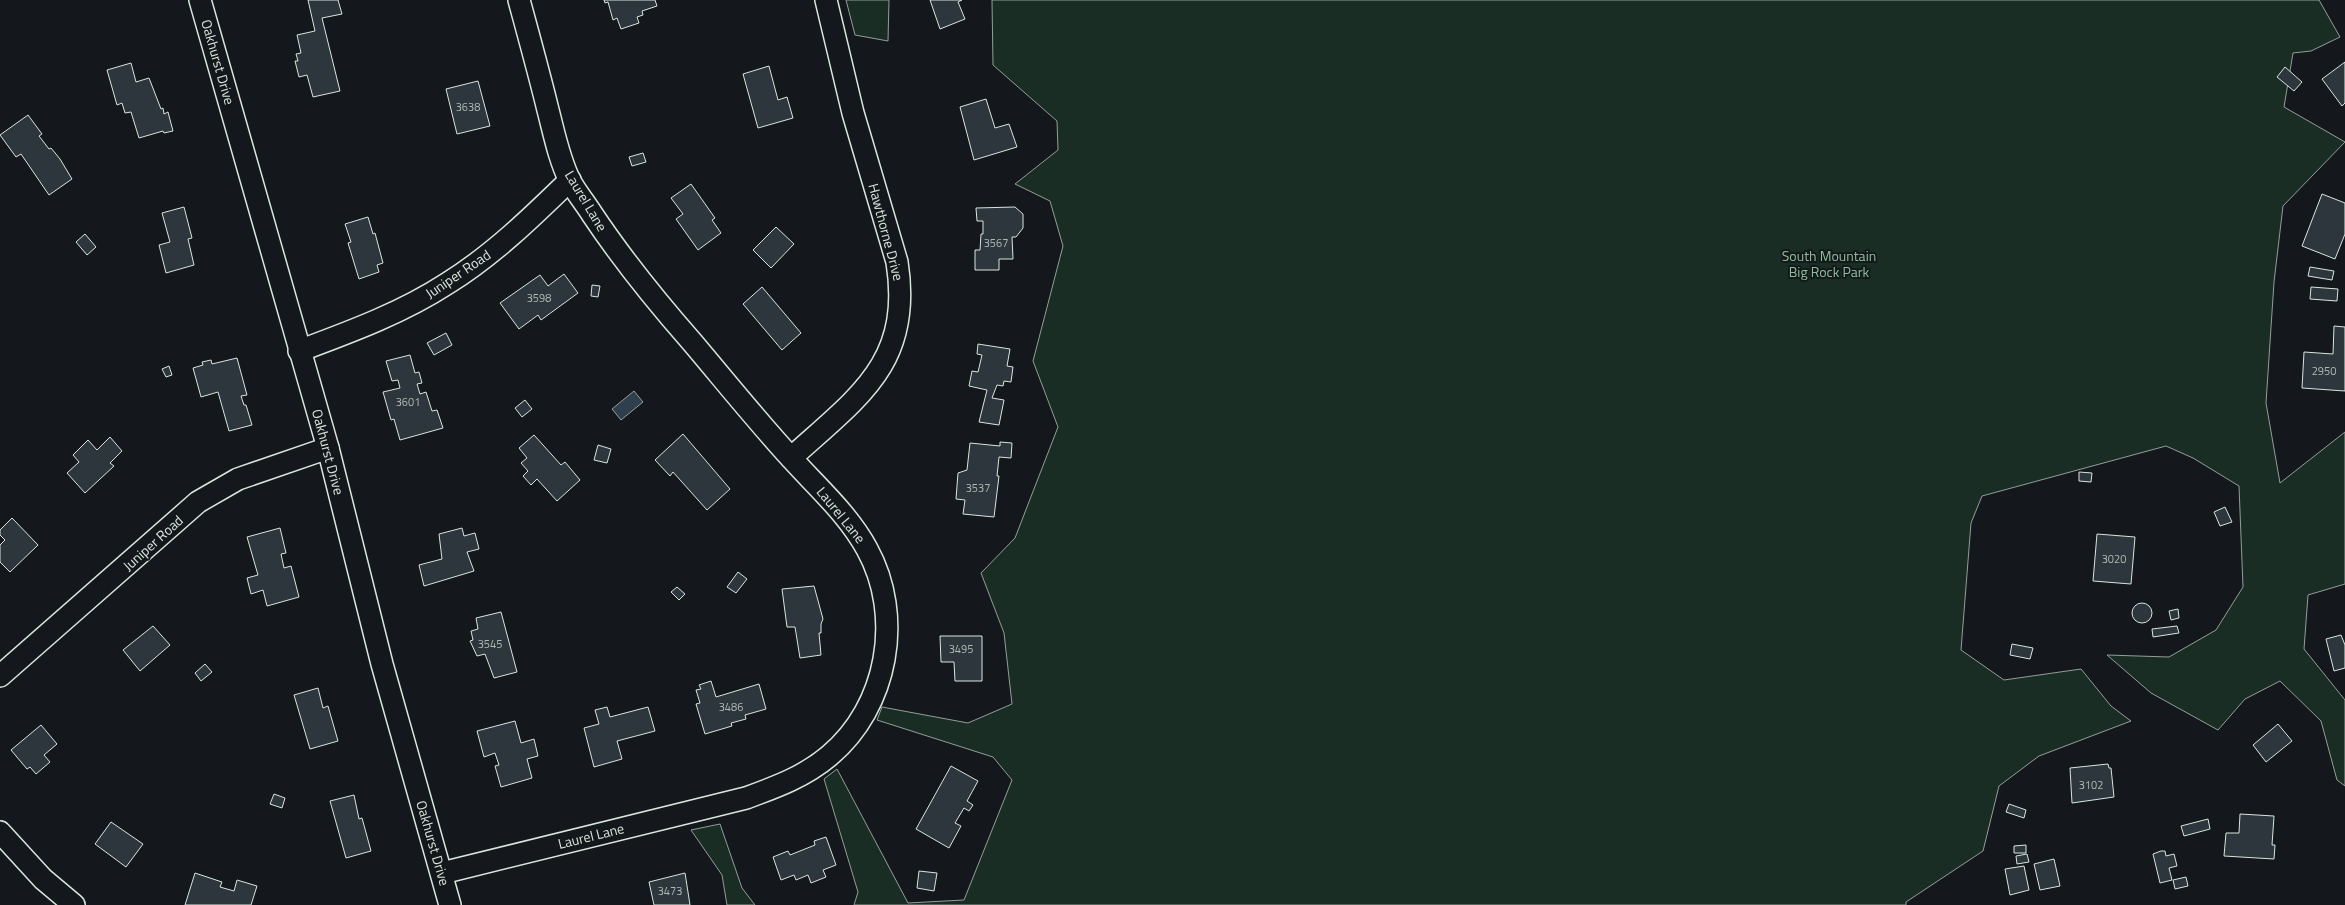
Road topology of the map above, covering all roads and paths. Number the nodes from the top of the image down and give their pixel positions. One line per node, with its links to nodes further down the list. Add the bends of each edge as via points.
1 (200, 0): 5 (street, Oakhurst Drive)
2 (519, 0): 4 (street, Laurel Lane)
3 (826, 0): 7 (street, Hawthorne Drive, via 853,113 897,262 900,310 896,334 878,373 863,392)
4 (570, 180): 5 (street, Juniper Road, via 490,253 448,283 404,308); 7 (street, Laurel Lane, via 652,296)
5 (299, 350): 6 (street, Oakhurst Drive)
6 (328, 448): 8 (street, Juniper Road, via 238,479 198,502); 10 (street, Oakhurst Drive, via 382,664)
7 (791, 458): 10 (street, Laurel Lane, via 834,503 863,542 880,579 887,609 886,652 880,681 868,708 847,738 811,770 785,784 746,798)
8 (0, 676)
9 (0, 832): 11 (street, via 43,879)
10 (442, 873): 12 (street, Oakhurst Drive)
11 (74, 905)
12 (450, 905)

